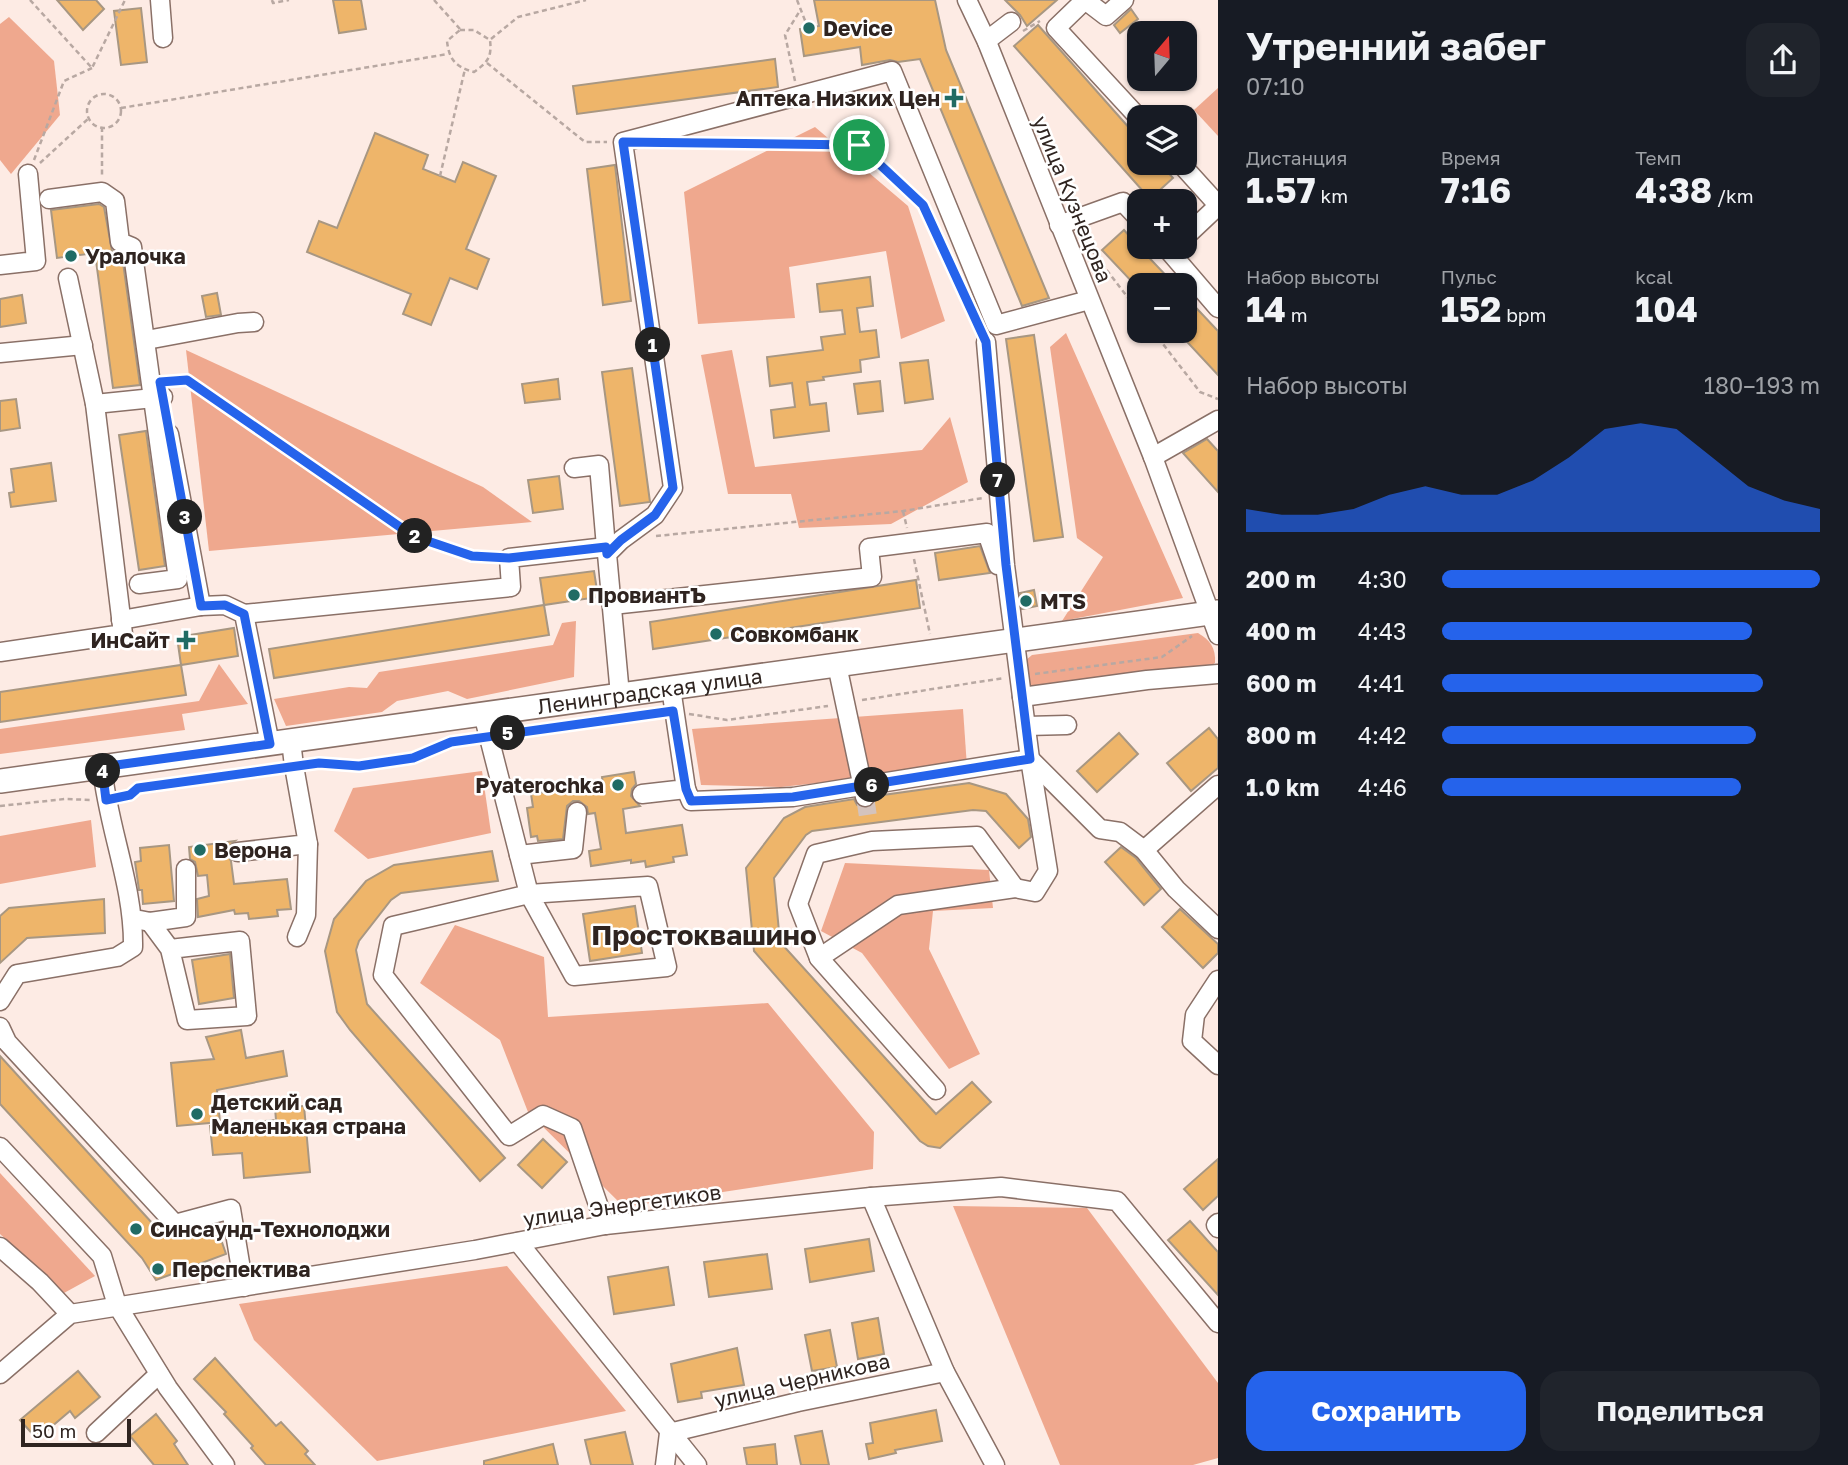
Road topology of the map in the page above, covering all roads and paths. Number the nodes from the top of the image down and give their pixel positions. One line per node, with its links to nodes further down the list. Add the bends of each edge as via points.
1 (30, 0): 22 (path)
2 (125, 0): 22 (path)
3 (160, 0): 17 (street)
4 (272, 0): 5 (path)
5 (289, 0)
6 (434, 0): 16 (path)
7 (586, 0): 18 (path, via 518,17)
8 (797, 0): 12 (path)
9 (967, 0): 19 (street, улица Кузнецова)
10 (1085, 0): 11 (street, via 1106,16); 15 (street)
11 (1124, 0)
12 (801, 9): 14 (path); 24 (path, via 785,35)
13 (1011, 22): 15 (path, via 1024,32 1040,21); 19 (street)
14 (806, 23)
15 (1056, 28): 25 (street)
16 (460, 30): 18 (path, via 474,30); 20 (path, via 447,41)
17 (163, 38)
18 (490, 40): 21 (path, via 492,53)
19 (988, 43): 38 (street, улица Кузнецова)
20 (449, 54): 23 (path, via 457,66); 26 (path)
21 (487, 63): 23 (path, via 474,72); 29 (path, via 585,142)
22 (92, 68): 31 (path, via 64,80)
23 (466, 69): 33 (path)
24 (799, 96): 29 (street); 44 (street, via 892,71 996,325)
25 (1127, 105)
26 (121, 108): 27 (path, via 111,95 97,95 88,104); 28 (path, via 115,124)
27 (89, 118): 28 (path); 31 (path)
28 (102, 127): 34 (path)
29 (623, 142): 62 (street, via 673,488 655,515)
30 (679, 142): 45 (path, via 859,145 923,205)
31 (28, 174): 42 (street, via 36,261)
32 (1191, 175): 36 (street)
33 (440, 176)
34 (102, 192): 35 (street); 53 (street, via 115,201 120,242 132,247)
35 (48, 199)
36 (1218, 205): 39 (street)
37 (1127, 206): 38 (street, via 1123,202)
38 (1059, 225): 44 (street, улица Кузнецова)
39 (1197, 225)
40 (137, 233): 48 (street)
41 (1178, 259): 46 (street)
42 (0, 265)
43 (68, 278): 51 (street)
44 (1089, 300): 57 (street, улица Кузнецова)
45 (969, 304)
46 (1218, 308)
47 (254, 322): 48 (street)
48 (152, 339): 53 (street)
49 (986, 342): 64 (street)
50 (1162, 343): 54 (path, via 1200,392)
51 (83, 345): 52 (street); 55 (street)
52 (0, 353)
53 (158, 393): 55 (street); 63 (path, via 187,380 413,536 472,556); 65 (street, via 178,579); 67 (street)
54 (1218, 399)
55 (95, 404): 69 (street)
56 (1218, 420): 57 (street)
57 (1153, 457): 70 (street, улица Кузнецова)
58 (574, 468): 62 (street, via 599,465)
59 (988, 497): 60 (path)
60 (903, 511): 61 (path); 62 (path)
61 (910, 543): 64 (street, via 987,533 998,565); 66 (street, via 869,548 872,577); 72 (path)
62 (611, 547): 63 (street); 66 (street)
63 (509, 558): 68 (street, via 511,587)
64 (1006, 565): 71 (street)
65 (139, 584)
66 (612, 605): 78 (street)
67 (201, 606): 68 (street, via 225,605); 69 (street)
68 (244, 614): 85 (street)
69 (121, 620): 73 (street, via 123,634)
70 (1215, 622): 71 (main road, Ленинградская улица); 76 (path, via 1162,657)
71 (1015, 640): 72 (main road, Ленинградская улица); 76 (street)
72 (934, 651): 74 (main road, Ленинградская улица)
73 (0, 652)
74 (837, 665): 77 (main road, Ленинградская улица); 80 (street)
75 (1218, 674): 79 (street)
76 (1019, 676): 79 (street); 80 (path)
77 (671, 688): 78 (main road, Ленинградская улица); 81 (street)
78 (620, 695): 82 (main road, Ленинградская улица)
79 (1022, 697): 84 (street)
80 (844, 703): 81 (path, via 727,720); 92 (street)
81 (673, 711): 82 (path); 91 (street)
82 (486, 725): 85 (main road, Ленинградская улица); 87 (path, via 413,758 359,766); 100 (street)
83 (1067, 725): 84 (street)
84 (1026, 726): 86 (street)
85 (281, 742): 87 (street); 88 (main road, Ленинградская улица)
86 (1030, 759): 92 (street); 98 (street, via 1100,829 1120,832); 102 (street, via 1048,871 1035,892)
87 (293, 766): 94 (path, via 138,788 130,795); 97 (street)
88 (102, 767): 89 (main road, Ленинградская улица); 94 (street)
89 (0, 781)
90 (1218, 785): 98 (street)
91 (686, 789): 92 (street, via 691,801); 93 (street)
92 (864, 792)
93 (642, 794)
94 (106, 800): 95 (path); 104 (street)
95 (0, 806)
96 (577, 812): 100 (street, via 573,849)
97 (308, 844): 99 (street); 106 (street, via 306,915)
98 (1144, 850): 105 (street)
99 (238, 852)
100 (519, 855): 103 (street)
101 (187, 869): 104 (street, via 186,917)
102 (1015, 888): 108 (street, via 898,905); 108 (street, via 977,836 871,832 817,854 798,904)
103 (529, 894): 103 (street, via 648,886 667,967 574,976); 116 (street, via 393,926 383,975 509,1136 543,1115 572,1128)
104 (141, 920): 107 (street); 110 (street, via 133,947 117,957 17,974)
105 (1218, 929)
106 (297, 937)
107 (170, 949): 107 (street, via 187,1020 247,1016 240,941)
108 (819, 958): 113 (street)
109 (1218, 980): 112 (street, via 1195,1015 1192,1041)
110 (0, 1001)
111 (0, 1027): 119 (street, via 7,1042 175,1224 231,1209)
112 (1218, 1065)
113 (936, 1090)
114 (0, 1147): 120 (street, via 102,1256)
115 (871, 1197): 116 (street, улица Энергетиков); 122 (street, улица Энергетиков, via 1001,1186 1117,1201); 123 (street)
116 (605, 1225): 117 (street, улица Энергетиков)
117 (518, 1242): 119 (street, улица Энергетиков); 127 (street)
118 (0, 1247): 121 (street)
119 (244, 1287): 120 (street, улица Энергетиков)
120 (117, 1305): 121 (street, улица Энергетиков); 125 (street)
121 (70, 1314): 124 (street, улица Энергетиков)
122 (1218, 1323)
123 (945, 1372): 127 (street, улица Черникова); 131 (street)
124 (0, 1374)
125 (159, 1374): 126 (street); 128 (street)
126 (96, 1433)
127 (669, 1433): 129 (street); 130 (street)
128 (225, 1465)
129 (665, 1465)
130 (697, 1465)
131 (995, 1465)

